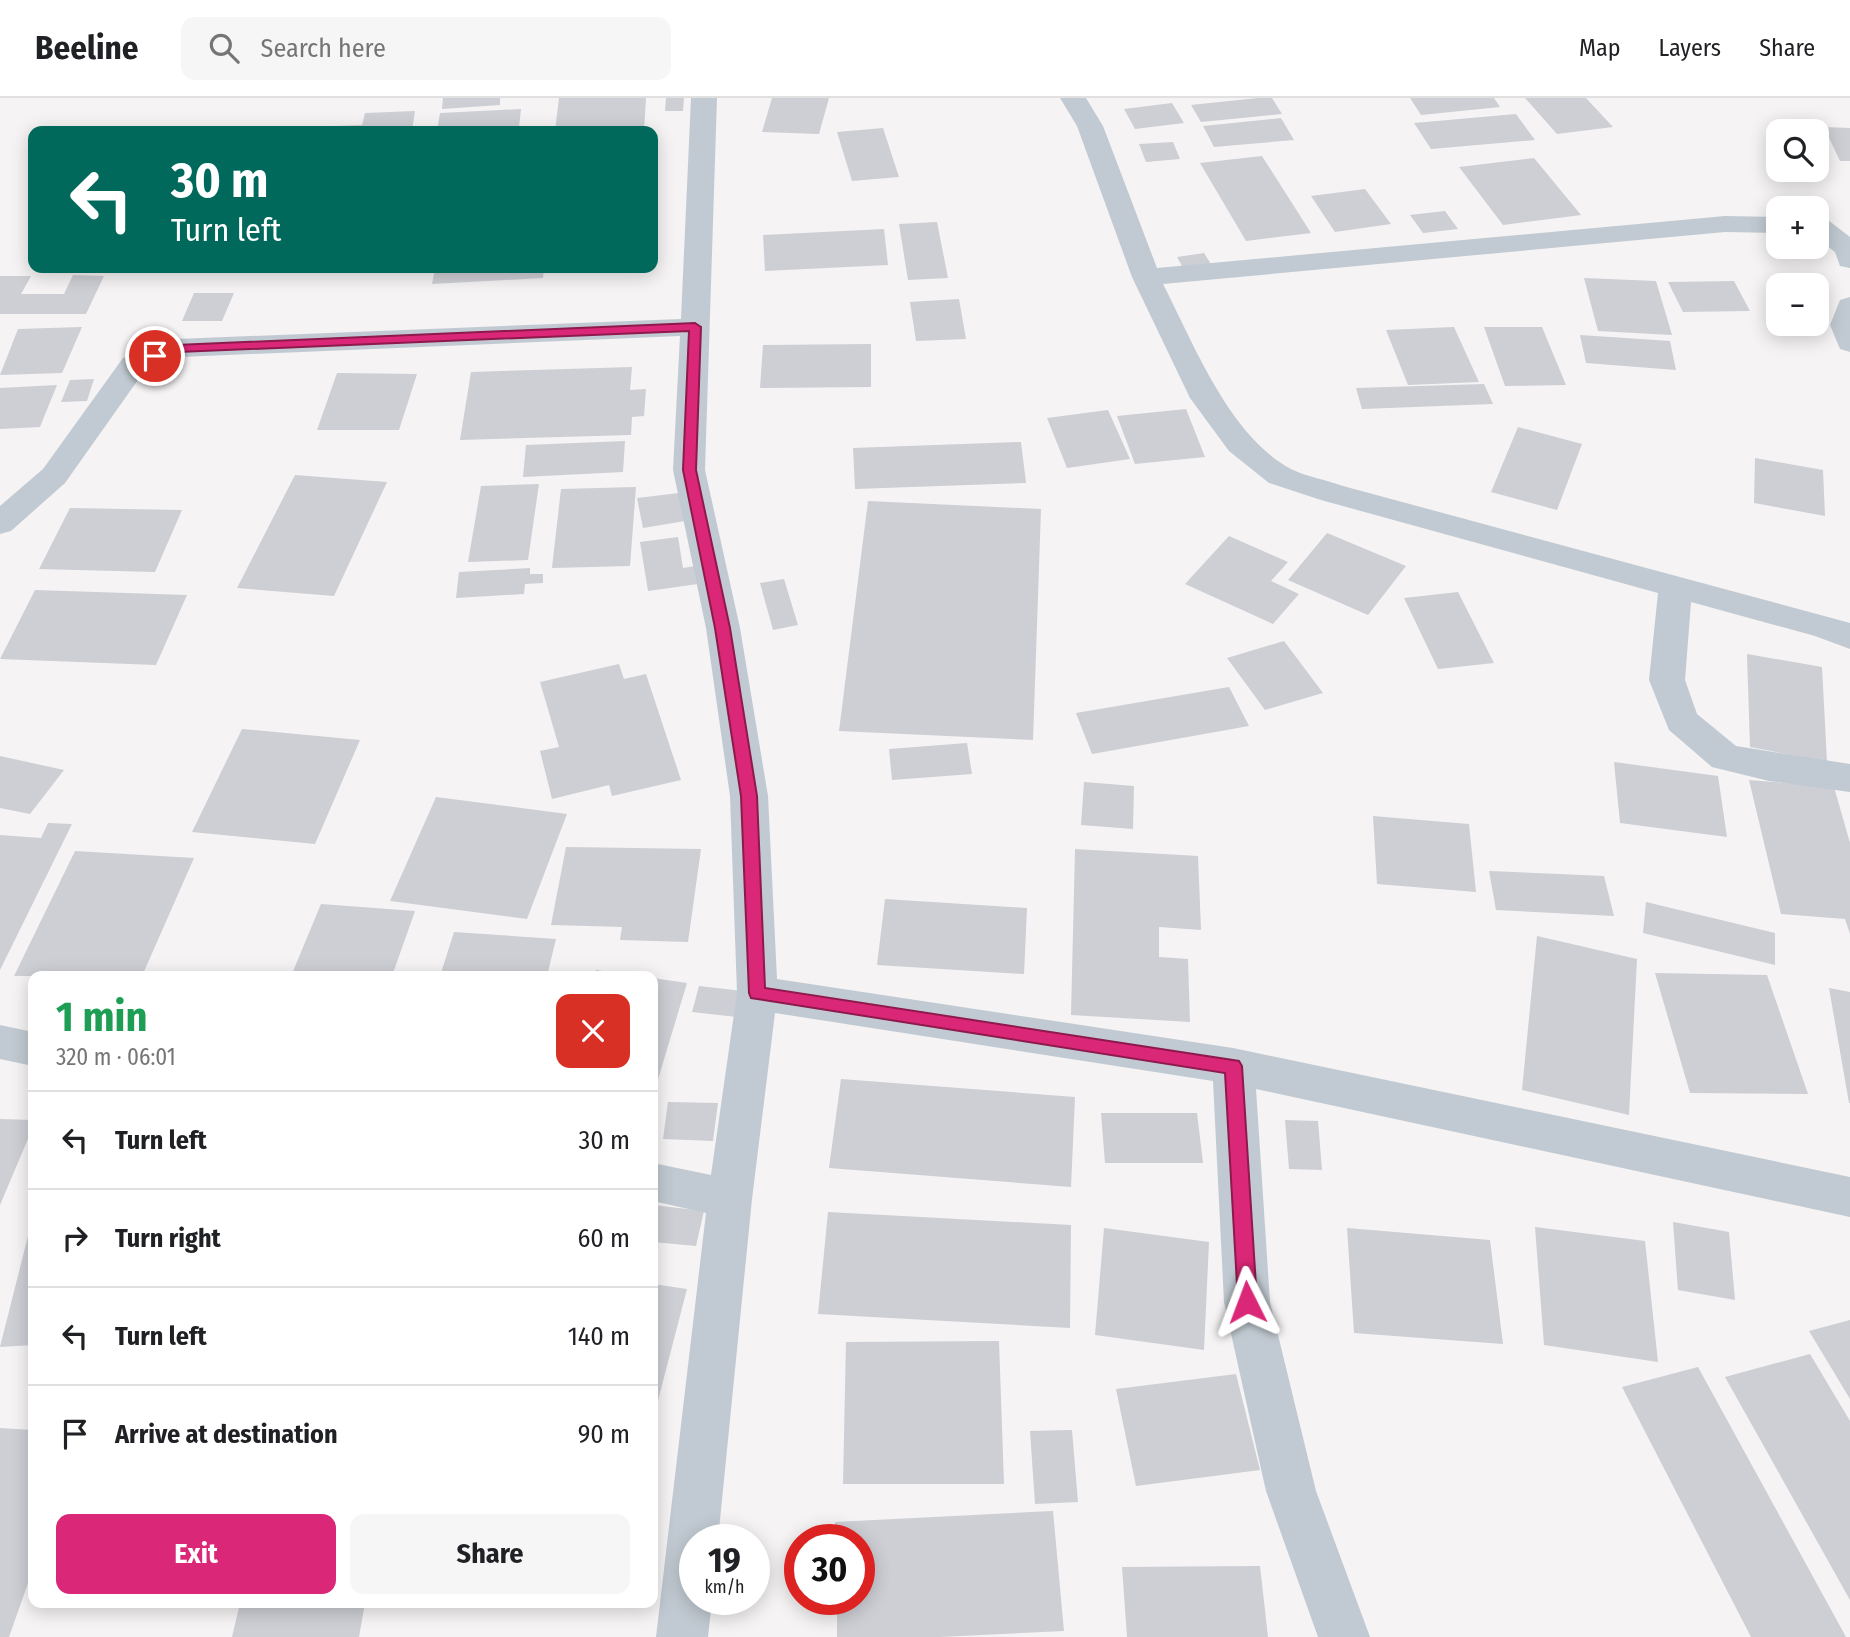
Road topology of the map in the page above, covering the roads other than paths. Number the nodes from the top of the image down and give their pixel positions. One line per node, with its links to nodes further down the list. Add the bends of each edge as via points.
1 (704, 98): 10 (street)
2 (1073, 98): 8 (street, via 1090,127)
3 (1766, 225): 8 (street, via 1725,224)
4 (1829, 226): 5 (street)
5 (1850, 226)
6 (1829, 235): 7 (street, via 1849,249)
7 (1850, 260)
8 (1146, 277): 13 (street, via 1205,398 1240,444 1280,476)
9 (1850, 306): 11 (street, via 1845,325)
10 (695, 327): 12 (street, via 176,348 134,365 54,476); 16 (street, via 689,470 723,628 749,796)
11 (1850, 343)
12 (0, 523)
13 (1675, 586): 14 (street, via 1826,627); 15 (street, via 1667,680 1682,721 1726,757)
14 (1850, 638)
15 (1850, 778)
16 (757, 993): 19 (street); 22 (street)
17 (0, 1042): 18 (street)
18 (28, 1048)
19 (1233, 1066): 21 (street); 24 (street, via 1247,1302 1291,1491)
20 (658, 1183): 22 (street)
21 (1850, 1197)
22 (730, 1199): 23 (street)
23 (682, 1637)
24 (1344, 1637)

